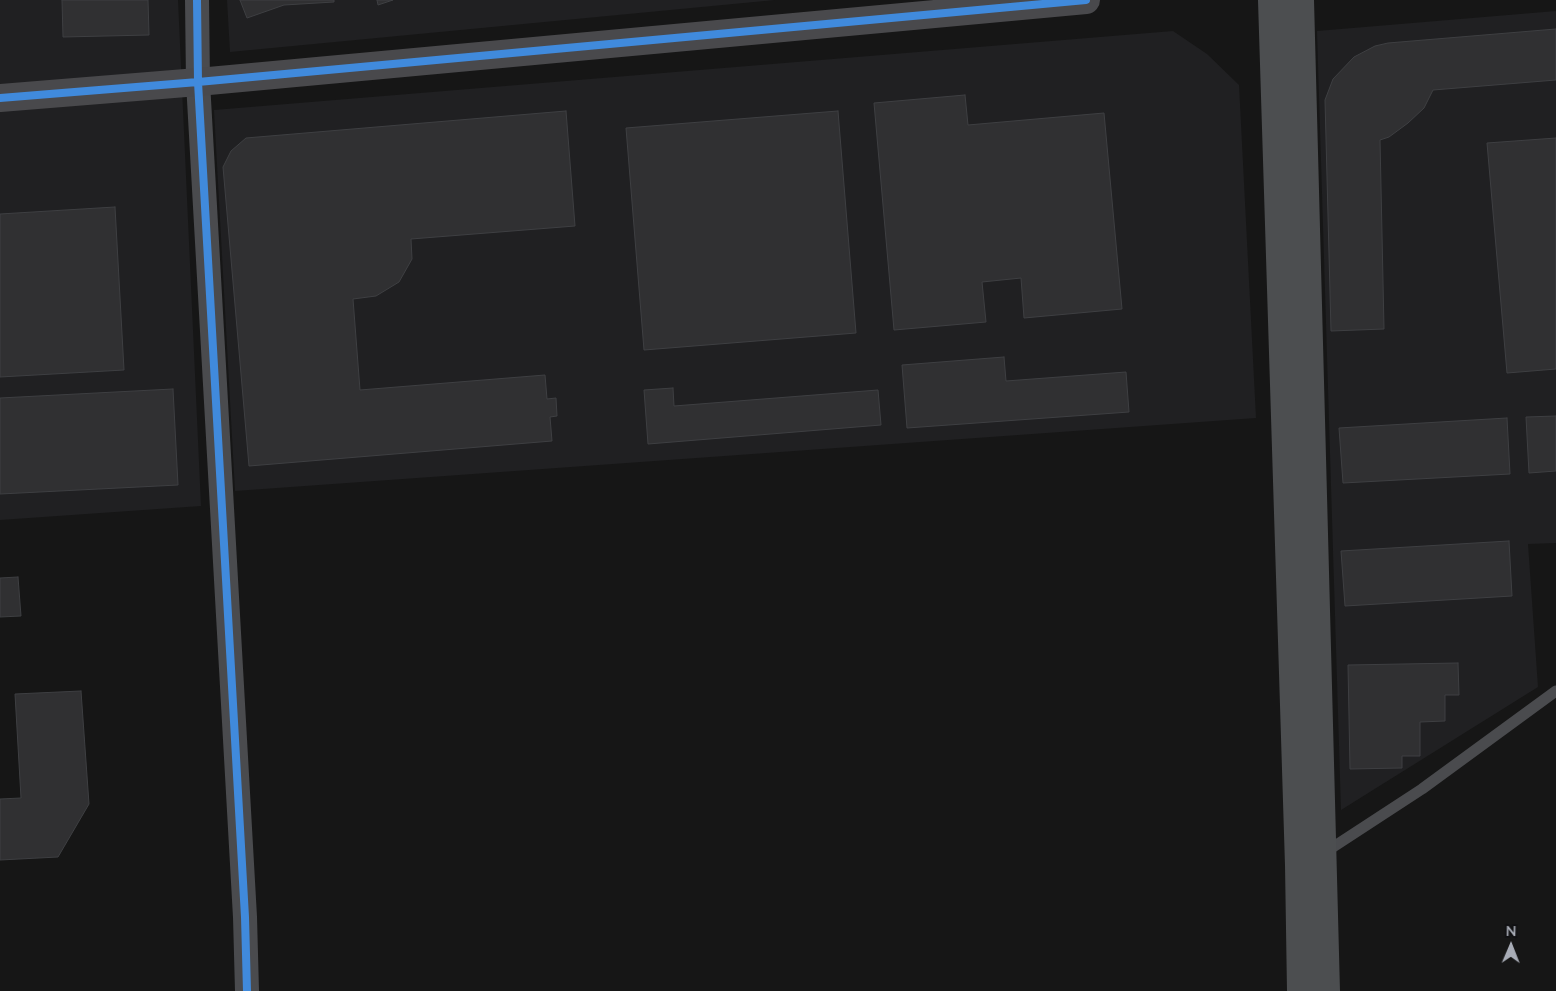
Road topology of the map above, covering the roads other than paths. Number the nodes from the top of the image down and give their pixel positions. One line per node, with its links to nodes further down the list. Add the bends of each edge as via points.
1 (197, 0): 5 (street)
2 (1086, 0): 5 (street)
3 (1272, 0): 10 (main road)
4 (1300, 0): 8 (main road)
5 (198, 82): 6 (street); 9 (street, via 245,917)
6 (0, 98)
7 (1556, 691): 8 (lane, via 1422,788)
8 (1324, 853): 11 (main road)
9 (246, 991)
10 (1301, 991)
11 (1326, 991)

